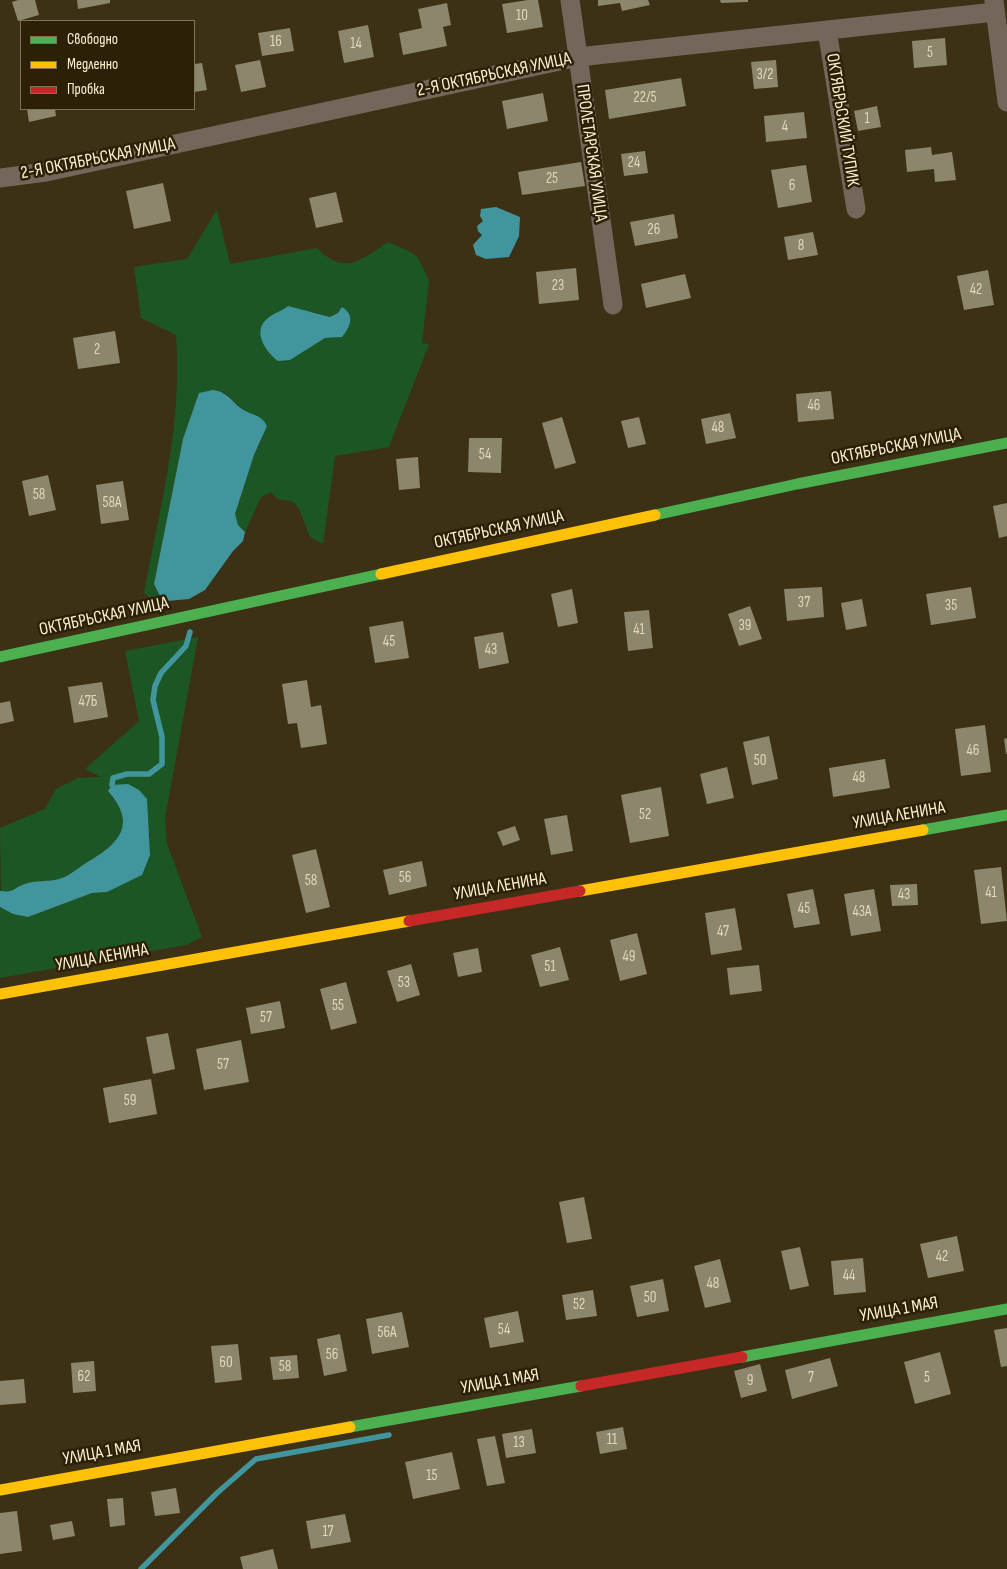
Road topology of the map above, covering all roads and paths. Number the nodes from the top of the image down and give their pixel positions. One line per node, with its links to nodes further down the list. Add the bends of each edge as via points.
1 (570, 0): 4 (street, ПРОЛЕТАРСКАЯ УЛИЦА)
2 (995, 6): 3 (street, 2-Я ОКТЯБРЬСКАЯ УЛИЦА); 5 (street)
3 (827, 30): 4 (street, 2-Я ОКТЯБРЬСКАЯ УЛИЦА); 7 (street, ОКТЯБРЬСКИЙ ТУПИК)
4 (578, 57): 6 (street, 2-Я ОКТЯБРЬСКАЯ УЛИЦА, via 46,172); 8 (street, ПРОЛЕТАРСКАЯ УЛИЦА)
5 (1007, 102)
6 (0, 178)
7 (856, 209)
8 (613, 305)
9 (1007, 443): 10 (street, ОКТЯБРЬСКАЯ УЛИЦА, via 778,488)
10 (0, 657)
11 (1007, 815): 12 (street, УЛИЦА ЛЕНИНА)
12 (0, 994)
13 (1007, 1308): 14 (street, УЛИЦА 1 МАЯ)
14 (0, 1490)

